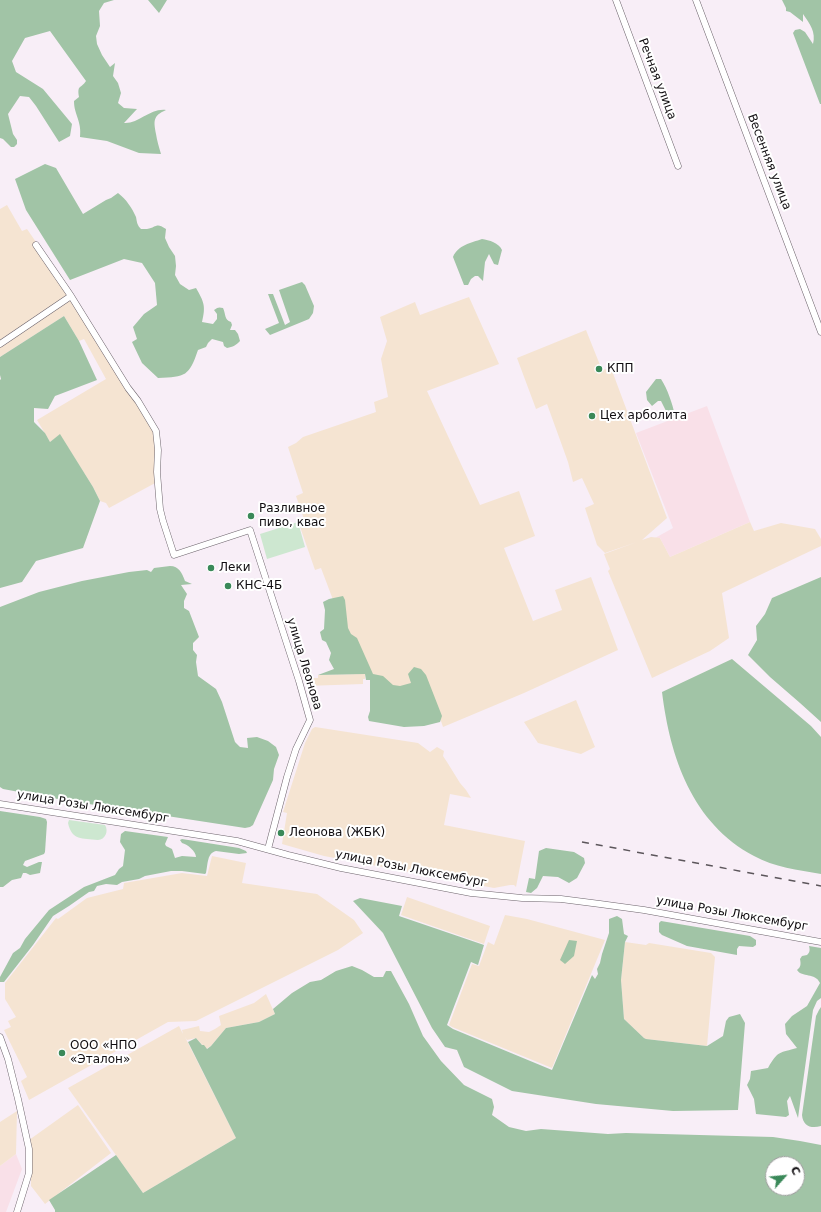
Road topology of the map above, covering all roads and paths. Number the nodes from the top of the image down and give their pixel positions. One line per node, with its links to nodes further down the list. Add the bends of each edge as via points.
1 (616, 0): 3 (street, Речная улица)
2 (696, 0): 6 (street, Весенняя улица)
3 (678, 166)
4 (36, 245): 5 (street)
5 (70, 296): 7 (street); 9 (street, улица Леонова, via 156,431 156,472 160,508 174,555 250,530 310,720 286,777)
6 (821, 332)
7 (0, 344)
8 (0, 804): 9 (street, улица Розы Люксембург, via 237,841)
9 (268, 849): 10 (street, улица Розы Люксембург, via 341,868 453,890 522,898 561,899 644,910)
10 (821, 942)
11 (0, 1036): 12 (street, via 16,1088 29,1149 29,1173)
12 (17, 1212)

